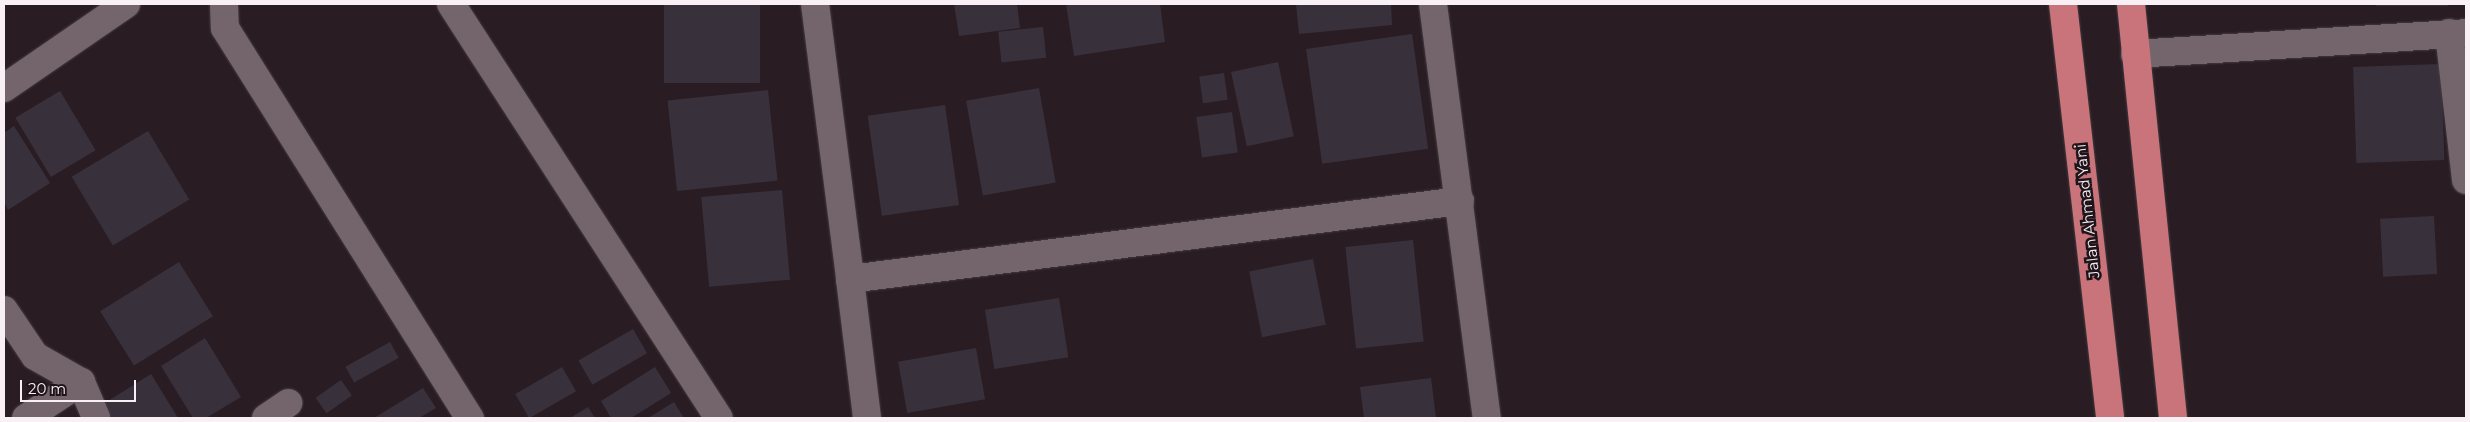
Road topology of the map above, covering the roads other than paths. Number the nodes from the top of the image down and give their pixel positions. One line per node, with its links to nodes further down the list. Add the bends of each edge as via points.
1 (126, 4): 10 (street)
2 (224, 4): 20 (street, via 226,28)
3 (451, 4): 21 (street)
4 (815, 4): 13 (street)
5 (1433, 4): 12 (street)
6 (2063, 4): 24 (highway, Jalan Ahmad Yani)
7 (2131, 4): 9 (highway)
8 (2458, 33): 9 (street); 11 (street)
9 (2135, 54): 25 (highway)
10 (4, 88)
11 (2466, 180)
12 (1460, 201): 13 (street); 23 (street)
13 (850, 279): 22 (street)
14 (4, 310): 15 (street, via 35,356)
15 (81, 382): 17 (street); 18 (street)
16 (288, 402): 19 (street)
17 (26, 418)
18 (96, 418)
19 (266, 418)
20 (470, 418)
21 (718, 418)
22 (867, 418)
23 (1487, 418)
24 (2110, 418)
25 (2173, 418)

